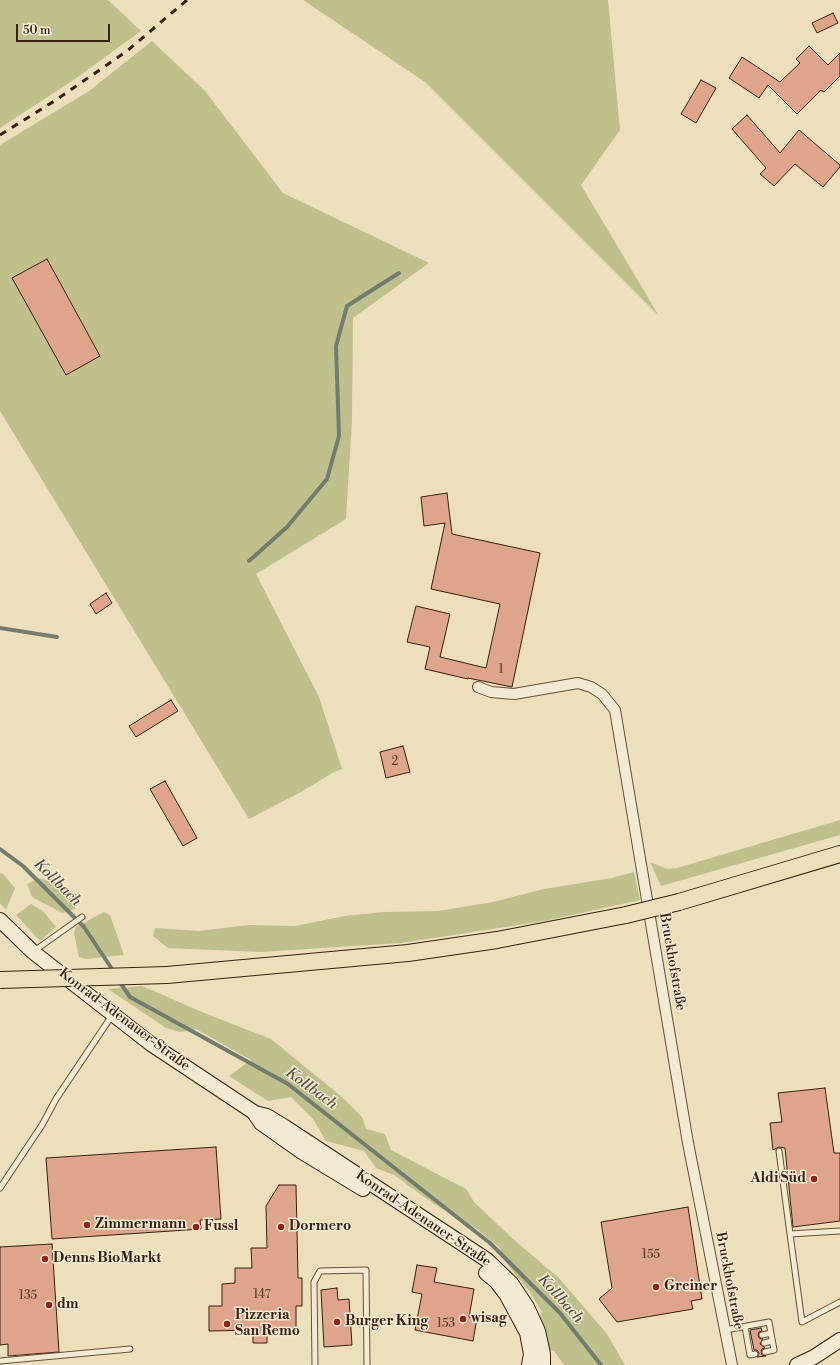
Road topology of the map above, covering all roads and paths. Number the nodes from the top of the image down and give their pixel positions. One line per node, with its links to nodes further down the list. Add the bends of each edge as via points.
1 (478, 687): 15 (street, Bruckhofstraße, via 491,692 514,694 578,683 602,694 615,710 688,1143)
2 (840, 854): 6 (main road, bridge, via 679,902 497,940 408,953 167,975)
3 (82, 917): 5 (lane)
4 (0, 920): 5 (street, Konrad-Adenauer-Straße)
5 (34, 952): 7 (street, Konrad-Adenauer-Straße)
6 (0, 980)
7 (113, 1014): 8 (street, Konrad-Adenauer-Straße, via 151,1044); 10 (lane)
8 (255, 1113): 27 (street, Konrad-Adenauer-Straße, via 261,1123 302,1152 421,1226 496,1281 527,1333 531,1354); 28 (street, Konrad-Adenauer-Straße, via 267,1116 286,1127 487,1260 511,1283 527,1307 538,1332)
9 (779, 1151): 12 (lane)
10 (0, 1188)
11 (840, 1231): 12 (lane)
12 (790, 1234): 13 (lane, via 802,1322)
13 (840, 1302)
14 (745, 1327): 15 (lane); 16 (lane, via 769,1322); 23 (lane, via 750,1337 750,1355)
15 (725, 1330): 29 (street, Bruckhofstraße)
16 (770, 1333): 17 (lane); 19 (lane)
17 (762, 1334)
18 (840, 1340): 30 (street)
19 (772, 1341): 20 (lane); 22 (lane, via 774,1350)
20 (764, 1343)
21 (130, 1349): 24 (lane)
22 (765, 1352)
23 (755, 1354)
24 (0, 1361)
25 (315, 1365): 26 (lane, via 314,1282 320,1271 366,1270)
26 (367, 1365)
27 (529, 1365)
28 (543, 1365)
29 (732, 1365)
30 (797, 1365)

